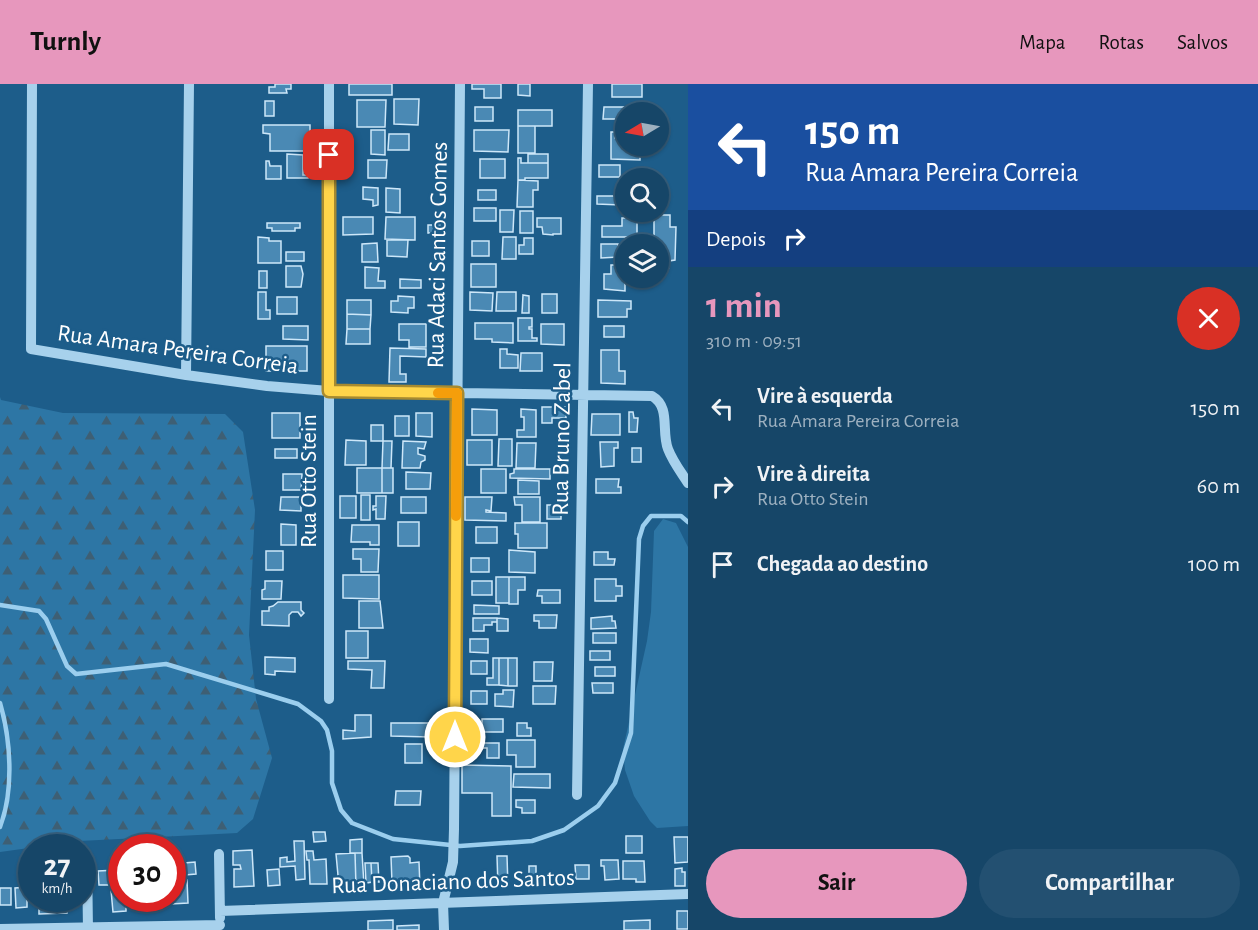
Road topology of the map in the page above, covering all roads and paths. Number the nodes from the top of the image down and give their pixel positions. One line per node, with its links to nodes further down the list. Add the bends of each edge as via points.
1 (32, 84): 6 (street, Rua Amara Pereira Correia, via 31,349)
2 (189, 84): 6 (street)
3 (329, 84): 7 (street, Rua Otto Stein)
4 (460, 84): 8 (street, Rua Adaci Santos Gomes)
5 (588, 84): 9 (street, Rua Bruno Zabel)
6 (186, 375): 7 (street, Rua Amara Pereira Correia)
7 (329, 391): 8 (street, Rua Amara Pereira Correia); 11 (street, Rua Otto Stein)
8 (457, 393): 9 (street, Rua Amara Pereira Correia); 15 (street, Rua Adaci Santos Gomes, via 454,829 453,862)
9 (583, 394): 10 (street, Rua Amara Pereira Correia, via 644,395 659,400 664,408 667,447); 12 (street, Rua Bruno Zabel)
10 (688, 483)
11 (329, 699)
12 (577, 795)
13 (219, 854): 16 (street)
14 (688, 894): 15 (street, Rua Donaciano dos Santos)
15 (443, 903): 16 (street, Rua Donaciano dos Santos); 21 (street, Rua Adaci Santos Gomes)
16 (220, 911): 18 (street)
17 (88, 912): 20 (street)
18 (220, 928): 20 (street)
19 (0, 929): 20 (street)
20 (88, 929)
21 (444, 930)

